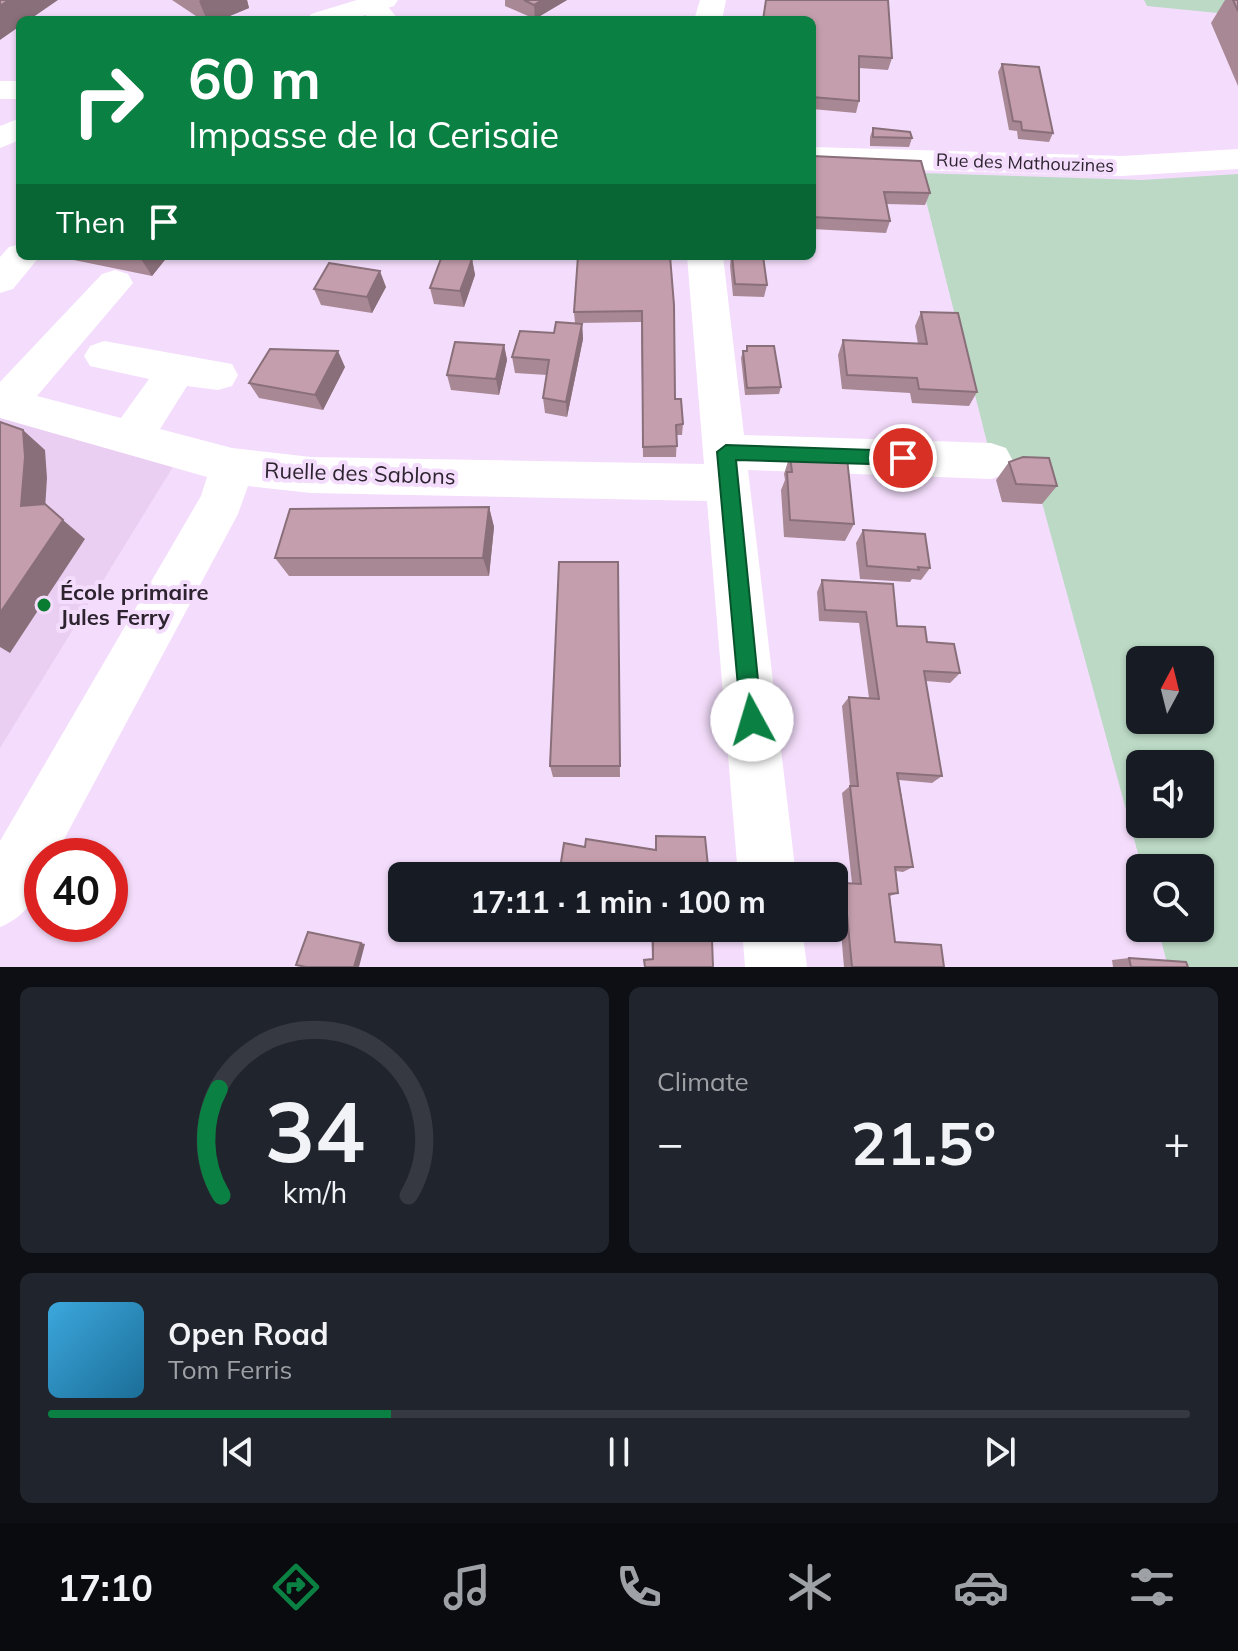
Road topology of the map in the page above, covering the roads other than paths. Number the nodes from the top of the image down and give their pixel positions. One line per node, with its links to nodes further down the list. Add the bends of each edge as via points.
1 (380, 8): 2 (street)
2 (341, 16)
3 (816, 157): 4 (street, Rue des Mathouzines, via 1122,166)
4 (1238, 159)
5 (18, 260): 7 (street)
6 (705, 260): 16 (street)
7 (0, 280)
8 (115, 283): 12 (street)
9 (104, 356): 10 (street)
10 (177, 369): 11 (street); 13 (street)
11 (218, 375)
12 (3, 403): 13 (street, Ruelle des Sablons)
13 (131, 438): 15 (street, Ruelle des Sablons)
14 (991, 461): 16 (street, Ruelle des Sablons)
15 (232, 466): 16 (street, Ruelle des Sablons, via 311,475); 18 (street, via 222,501)
16 (727, 468): 17 (street)
17 (766, 862)
18 (0, 898)
19 (773, 942): 20 (street)
20 (776, 967)

